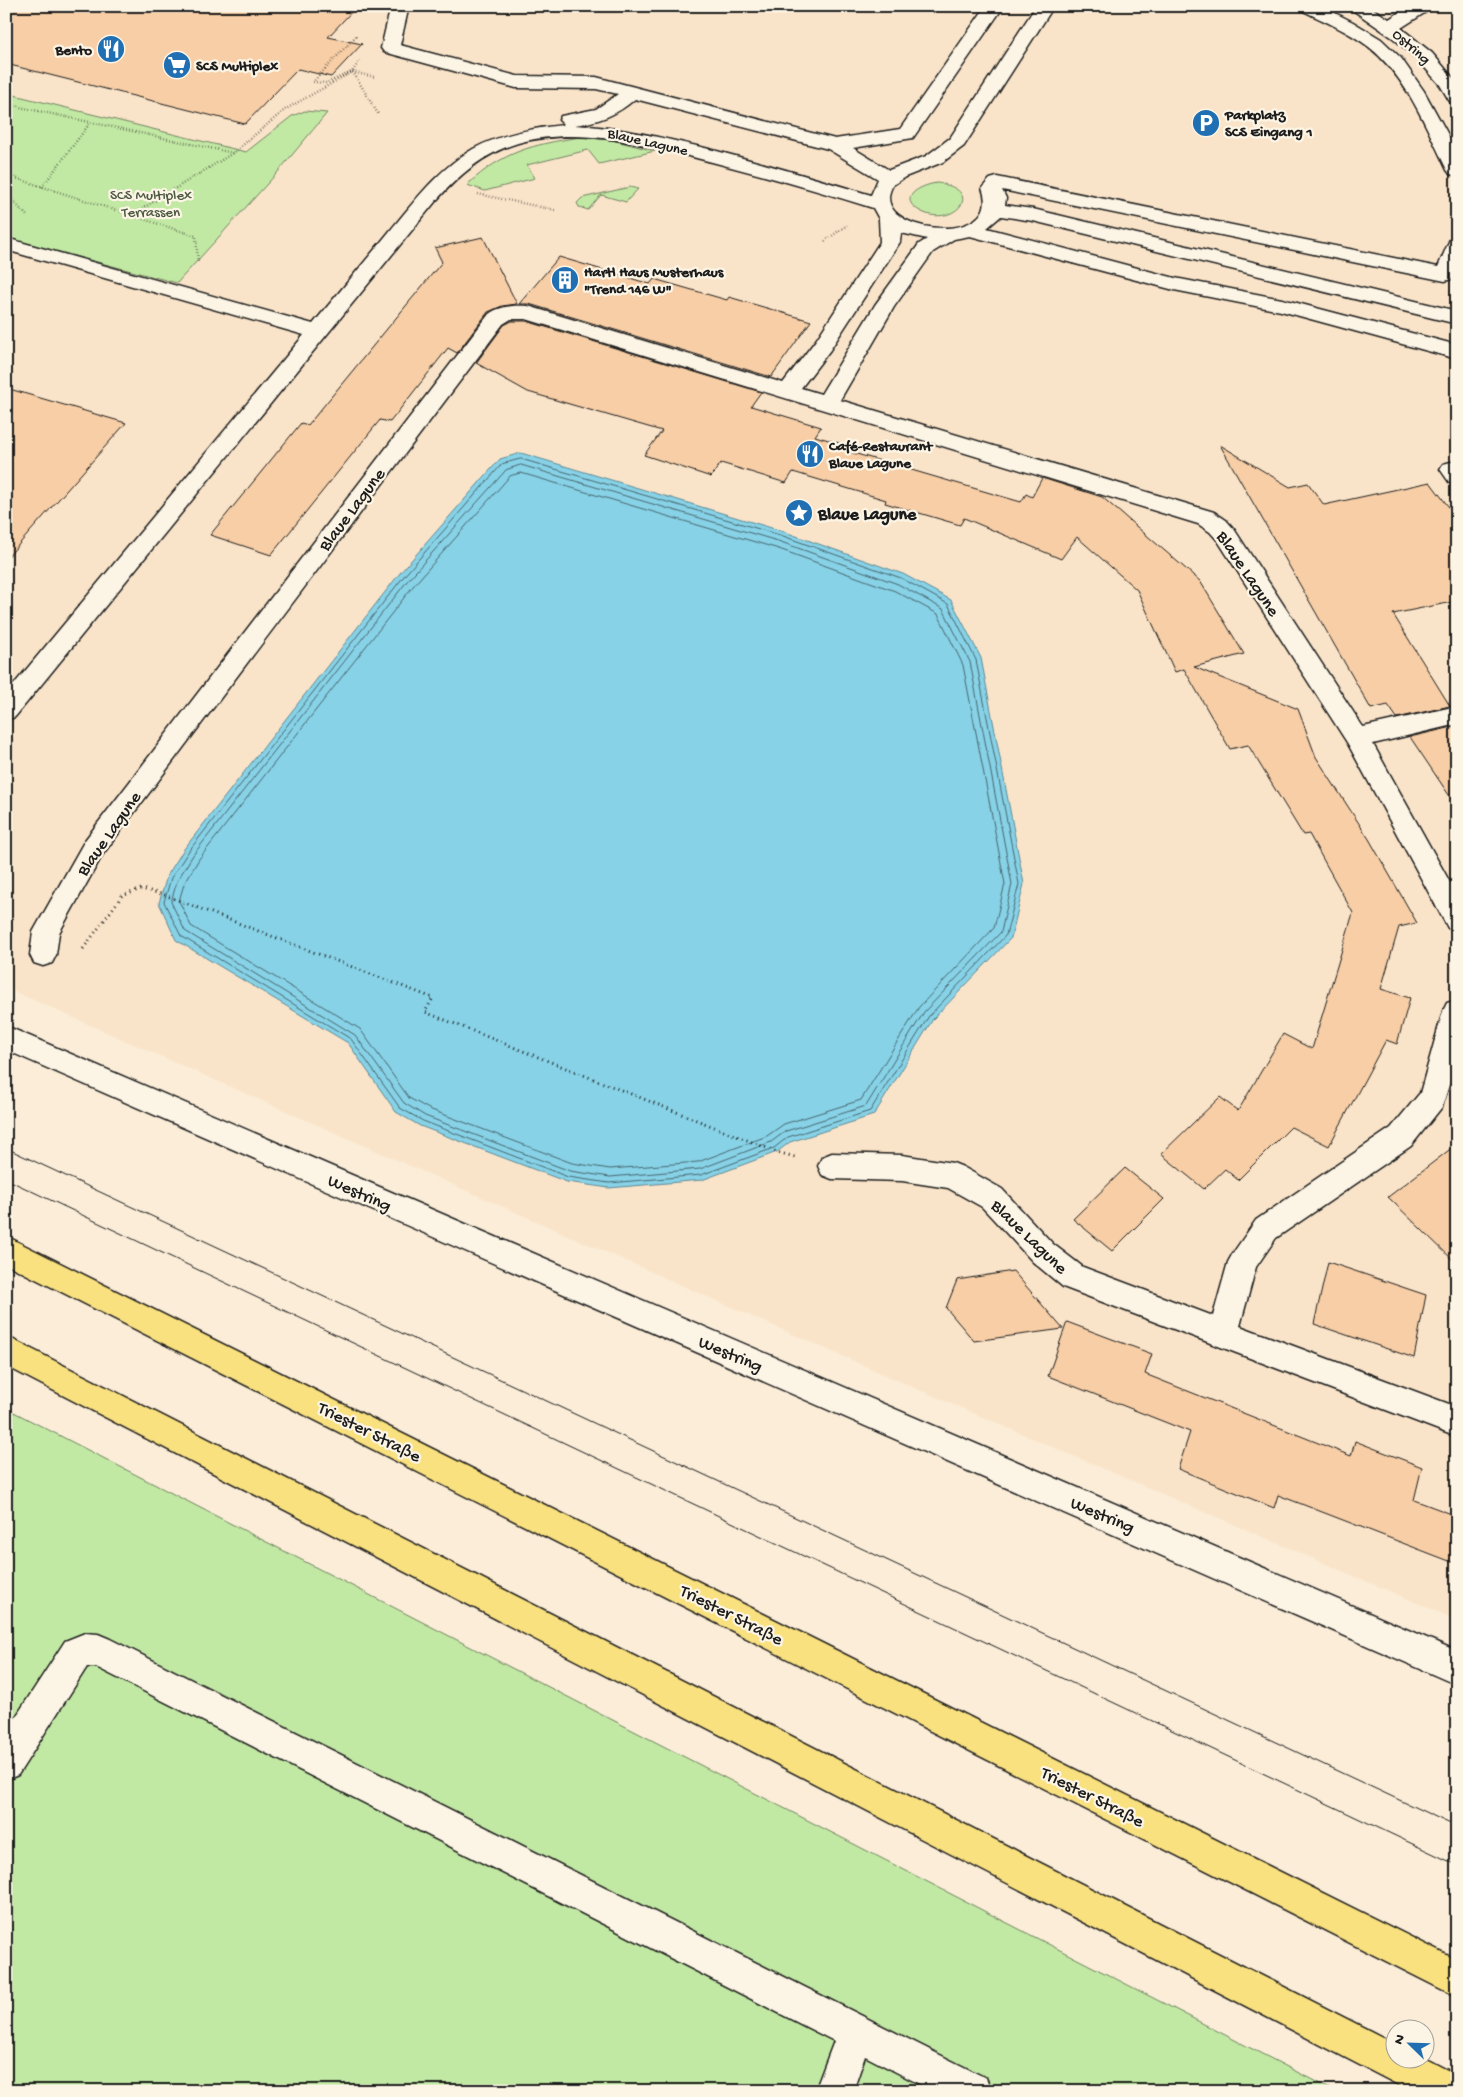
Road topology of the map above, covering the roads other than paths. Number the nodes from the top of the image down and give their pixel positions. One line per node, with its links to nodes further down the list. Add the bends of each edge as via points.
1 (400, 6): 8 (street, via 390,48 516,82 596,83)
2 (995, 6): 11 (street, via 906,134)
3 (1045, 6): 13 (street, via 957,142 942,156)
4 (1307, 6): 12 (street, via 1357,31 1384,50 1412,85)
5 (1356, 6): 7 (street, Ostring)
6 (1423, 6): 7 (street)
7 (1390, 27): 9 (street, Ostring, via 1432,63)
8 (631, 92): 10 (street, via 614,108 594,116 544,124); 11 (street)
9 (1457, 98)
10 (529, 135): 15 (street, Blaue Lagune, via 568,130 620,133 819,185); 21 (street, via 502,142 457,168)
11 (835, 145): 13 (street)
12 (1457, 170)
13 (889, 178): 15 (street, via 880,190)
14 (996, 209): 16 (street, via 987,221); 18 (street, via 996,194 992,188 997,183 1445,275); 20 (street, via 1033,215)
15 (884, 211): 17 (street, Blaue Lagune, via 905,228 926,234); 23 (street, via 891,227 890,242 823,345)
16 (971, 230): 17 (street); 22 (street, via 1174,284 1282,305)
17 (949, 234): 24 (street, via 926,248 885,305)
18 (1457, 243)
19 (6, 244): 21 (street)
20 (1457, 318)
21 (318, 332): 25 (street)
22 (1457, 352)
23 (788, 391): 24 (street, Blaue Lagune); 29 (street, Blaue Lagune, via 528,313 501,315 94,848 46,932)
24 (827, 403): 27 (street, Blaue Lagune, via 1206,518 1226,535)
25 (6, 711)
26 (1457, 715): 27 (street)
27 (1357, 738): 28 (street, Blaue Lagune)
28 (1457, 920)
29 (43, 955)
30 (1457, 1011): 34 (street, via 1432,1098 1401,1137 1266,1229 1243,1262)
31 (6, 1038): 37 (street, Westring)
32 (832, 1166): 34 (street, Blaue Lagune, via 902,1168 953,1176 992,1198 1043,1253 1073,1277)
33 (6, 1249): 39 (main road, Triester Straße)
34 (1223, 1334): 36 (street, Blaue Lagune)
35 (6, 1350): 43 (main road)
36 (1457, 1422)
37 (1457, 1668)
38 (6, 1763): 40 (street, via 77,1654 85,1650 98,1651)
39 (1457, 1980)
40 (856, 2032): 41 (street); 42 (street)
41 (834, 2091)
42 (973, 2091)
43 (1449, 2091)

